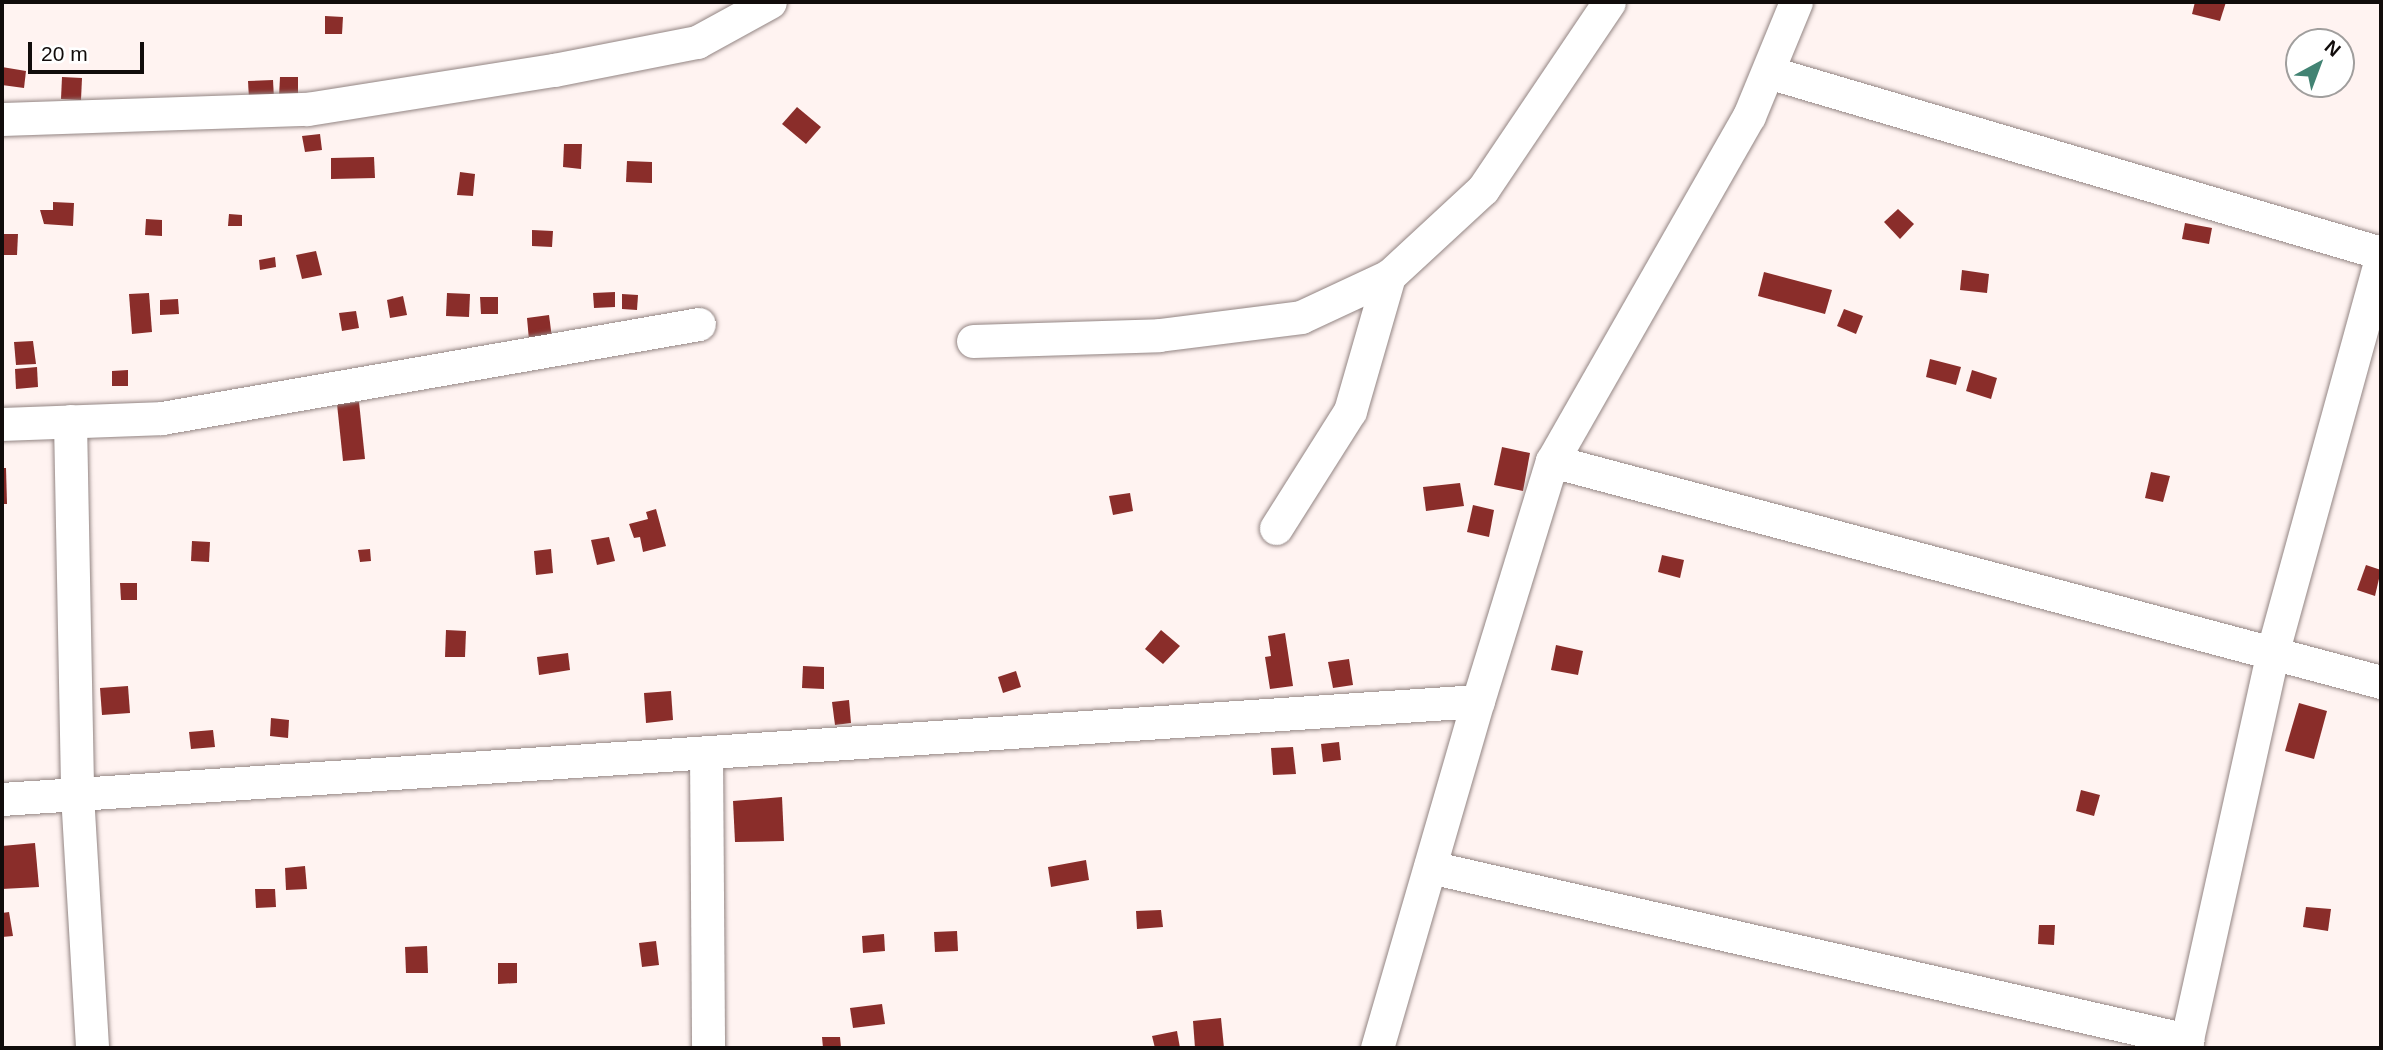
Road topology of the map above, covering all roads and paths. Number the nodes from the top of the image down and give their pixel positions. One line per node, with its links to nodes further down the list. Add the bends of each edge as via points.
1 (771, 2): 5 (street, via 697,42 307,109)
2 (1609, 2): 7 (street, via 1483,189)
3 (1796, 2): 4 (street)
4 (1768, 72): 6 (street); 12 (street, via 1749,116)
5 (2, 119)
6 (2381, 255): 14 (street)
7 (1389, 276): 9 (street, via 1301,317 1159,335); 13 (street, via 1350,411)
8 (699, 324): 10 (street, via 162,418)
9 (973, 341)
10 (70, 421): 11 (street); 18 (street)
11 (2, 424)
12 (1552, 461): 14 (street); 16 (street)
13 (1276, 528)
14 (2272, 654): 15 (street); 21 (street)
15 (2381, 682)
16 (1478, 701): 17 (street); 20 (street)
17 (706, 752): 18 (street); 23 (street)
18 (77, 794): 19 (street); 22 (street)
19 (2, 799)
20 (1430, 867): 21 (street); 24 (street)
21 (2186, 1044)
22 (92, 1048)
23 (708, 1048)
24 (1377, 1048)

